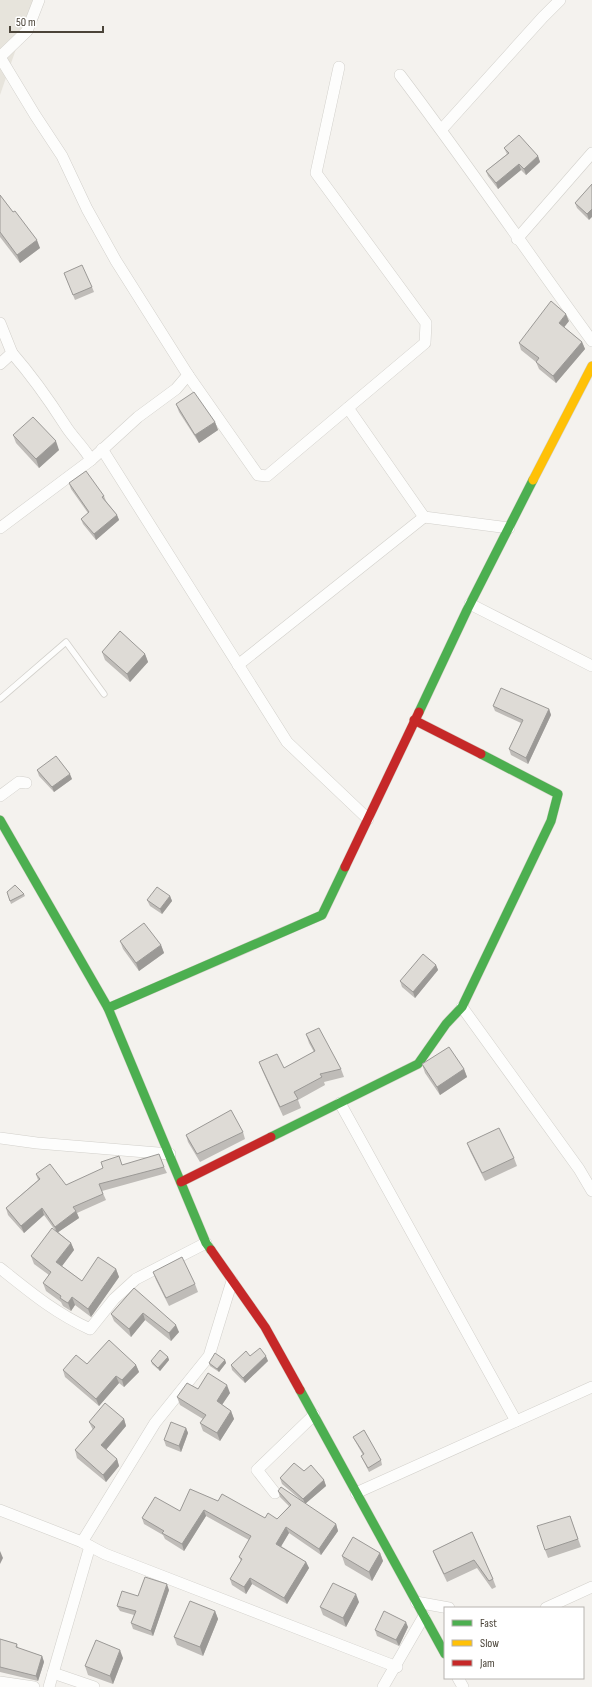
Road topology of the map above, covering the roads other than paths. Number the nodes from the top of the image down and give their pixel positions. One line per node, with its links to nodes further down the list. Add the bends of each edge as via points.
1 (39, 0): 3 (street, via 27,31)
2 (560, 0): 6 (street)
3 (0, 57): 14 (street, via 62,156 87,210 116,261)
4 (339, 67): 15 (street, via 316,173 426,323 426,343)
5 (400, 75): 6 (street)
6 (442, 129): 8 (street)
7 (592, 153): 8 (street)
8 (517, 239): 10 (street)
9 (0, 322): 11 (street)
10 (592, 341)
11 (12, 353): 12 (street); 17 (street, via 43,390 54,410 85,448)
12 (0, 364)
13 (592, 366): 20 (street)
14 (188, 375): 15 (street, via 258,475 268,476); 16 (street, via 176,389 138,417)
15 (348, 408): 18 (street)
16 (102, 450): 17 (street); 22 (street)
17 (91, 460): 19 (street)
18 (424, 517): 20 (street); 22 (street)
19 (0, 528)
20 (509, 528): 21 (street)
21 (470, 604): 23 (street); 26 (street)
22 (238, 665): 29 (street, via 287,742)
23 (592, 666)
24 (104, 694): 25 (lane, via 66,642)
25 (0, 699)
26 (414, 720): 29 (street); 31 (street, via 558,794 551,821)
27 (26, 783): 28 (street, via 19,782)
28 (0, 796)
29 (368, 819): 32 (street, via 322,915)
30 (0, 820): 32 (street)
31 (462, 1007): 33 (street, via 446,1024 418,1064); 37 (street, via 579,1169)
32 (108, 1008): 35 (street)
33 (340, 1103): 36 (street); 43 (street)
34 (0, 1138): 35 (street, via 37,1144)
35 (170, 1154): 36 (street)
36 (181, 1182): 38 (street)
37 (592, 1191)
38 (206, 1243): 39 (street, via 136,1279 114,1299 90,1329 41,1302); 40 (street)
39 (0, 1268)
40 (232, 1281): 42 (street, via 266,1327); 47 (street, via 209,1356 155,1423)
41 (592, 1387): 43 (street)
42 (314, 1415): 44 (street, via 257,1470); 45 (street)
43 (516, 1421): 45 (street)
44 (276, 1493)
45 (356, 1493): 49 (street)
46 (0, 1510): 47 (street)
47 (86, 1544): 54 (street, via 105,1554); 55 (street)
48 (592, 1587): 51 (street)
49 (416, 1602): 50 (street); 52 (street)
50 (444, 1607)
51 (548, 1607)
52 (424, 1616): 53 (street); 54 (street)
53 (444, 1651)
54 (396, 1667): 60 (street)
55 (53, 1673): 58 (street); 59 (street)
56 (0, 1682): 57 (street)
57 (34, 1687)
58 (48, 1687)
59 (94, 1687)
60 (383, 1687)

